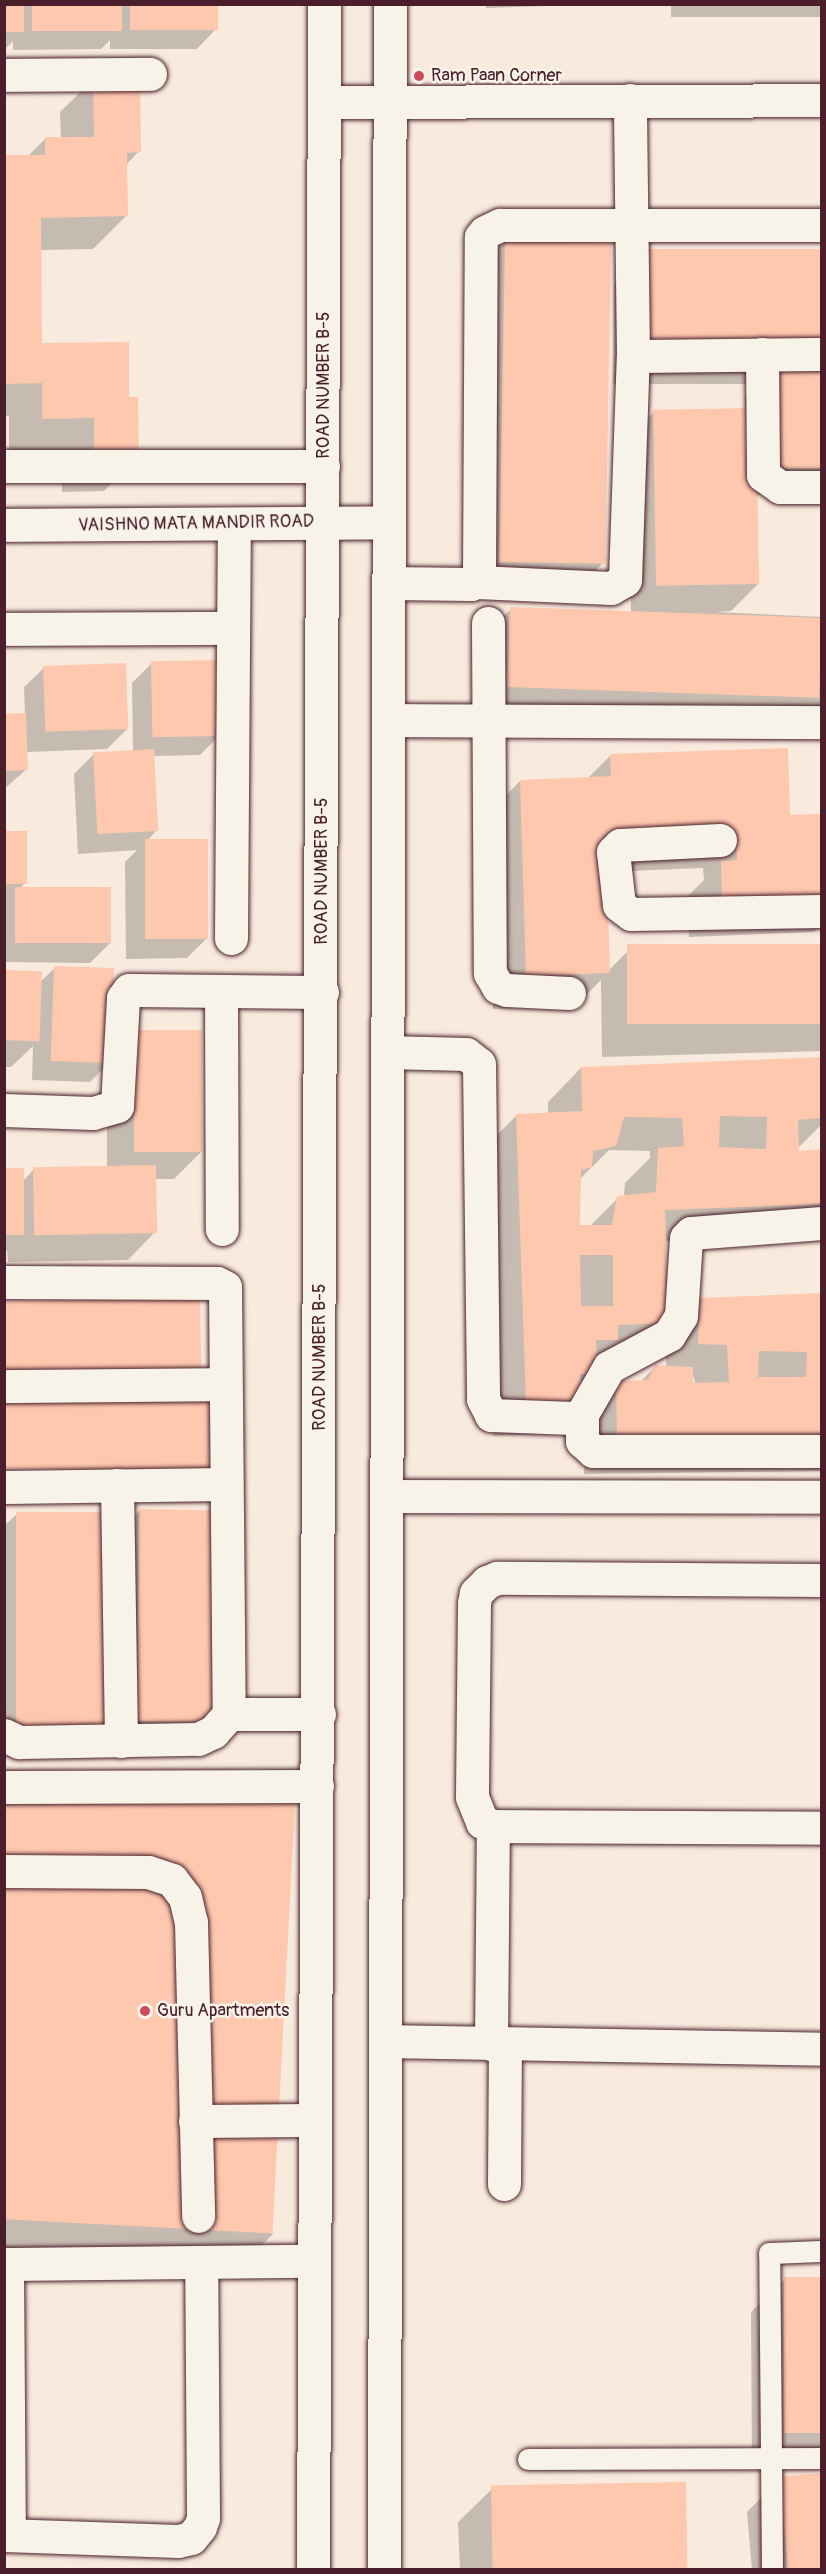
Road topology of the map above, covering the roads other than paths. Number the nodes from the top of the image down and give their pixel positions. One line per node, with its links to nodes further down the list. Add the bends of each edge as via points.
1 (324, 4): 8 (street, ROAD NUMBER B-5)
2 (390, 4): 7 (street)
3 (150, 74): 4 (street)
4 (4, 75)
5 (630, 100): 6 (street); 7 (street); 9 (street)
6 (822, 100)
7 (389, 101): 8 (street); 17 (street)
8 (325, 102): 15 (street, ROAD NUMBER B-5)
9 (631, 225): 10 (street); 13 (street); 21 (street, via 500,225 481,237)
10 (822, 225)
11 (762, 354): 12 (street); 13 (street); 16 (street, via 763,475 780,488)
12 (822, 354)
13 (633, 356): 21 (street, via 625,580 611,588)
14 (4, 466): 15 (street)
15 (323, 466): 18 (street, ROAD NUMBER B-5)
16 (822, 487)
17 (388, 522): 18 (street, VAISHNO MATA MANDIR ROAD); 22 (street)
18 (323, 523): 20 (street, VAISHNO MATA MANDIR ROAD); 33 (street, ROAD NUMBER B-5)
19 (4, 525): 20 (street, VAISHNO MATA MANDIR ROAD)
20 (234, 525): 24 (street)
21 (477, 582): 22 (street)
22 (388, 583): 26 (street)
23 (488, 623): 27 (street)
24 (233, 628): 25 (street); 31 (street)
25 (4, 629)
26 (388, 720): 27 (street); 35 (street)
27 (487, 721): 28 (street); 34 (street, via 492,981 507,990)
28 (822, 722)
29 (720, 840): 30 (street, via 620,845 614,852 619,906 631,914)
30 (822, 911)
31 (231, 938)
32 (221, 991): 33 (street); 36 (street, via 125,992 120,1093 117,1106 108,1111); 38 (street)
33 (322, 992): 51 (street, ROAD NUMBER B-5)
34 (569, 993)
35 (387, 1052): 42 (street, via 466,1054 480,1064 483,1400 487,1413 573,1418); 47 (street)
36 (4, 1110)
37 (822, 1223): 42 (street, via 691,1233 686,1238 681,1316 676,1326 659,1341 609,1367)
38 (222, 1229)
39 (4, 1282): 40 (street, via 222,1283 227,1293)
40 (225, 1384): 41 (street); 44 (street)
41 (4, 1386)
42 (582, 1414): 43 (street, via 582,1441 593,1451)
43 (822, 1451)
44 (226, 1484): 45 (street); 50 (street)
45 (117, 1485): 46 (street); 53 (street)
46 (4, 1487)
47 (387, 1496): 48 (street); 59 (street)
48 (822, 1497)
49 (822, 1580): 56 (street, via 497,1578 487,1582 476,1593 474,1603 472,1797 482,1822)
50 (229, 1714): 51 (street); 53 (street, via 203,1738)
51 (319, 1726): 54 (street, ROAD NUMBER B-5)
52 (4, 1735): 53 (street, via 19,1742)
53 (121, 1741)
54 (317, 1786): 55 (street); 63 (street, ROAD NUMBER B-5)
55 (4, 1787)
56 (493, 1826): 57 (street); 60 (street)
57 (822, 1828)
58 (4, 1871): 62 (street, via 148,1872 172,1880 185,1897 191,1922)
59 (385, 2041): 60 (street); 75 (street)
60 (498, 2044): 61 (street); 64 (street)
61 (822, 2049)
62 (195, 2121): 63 (street); 65 (street)
63 (315, 2121): 67 (street, ROAD NUMBER B-5)
64 (504, 2184)
65 (198, 2216)
66 (822, 2251): 72 (lane, via 769,2253)
67 (315, 2261): 68 (street); 74 (street, ROAD NUMBER B-5)
68 (201, 2262): 69 (street); 73 (street, via 200,2528 191,2538 178,2541)
69 (6, 2264): 73 (street)
70 (822, 2457): 72 (lane)
71 (528, 2459): 72 (lane)
72 (770, 2459): 76 (lane)
73 (7, 2535)
74 (313, 2570)
75 (384, 2570)
76 (771, 2570)

